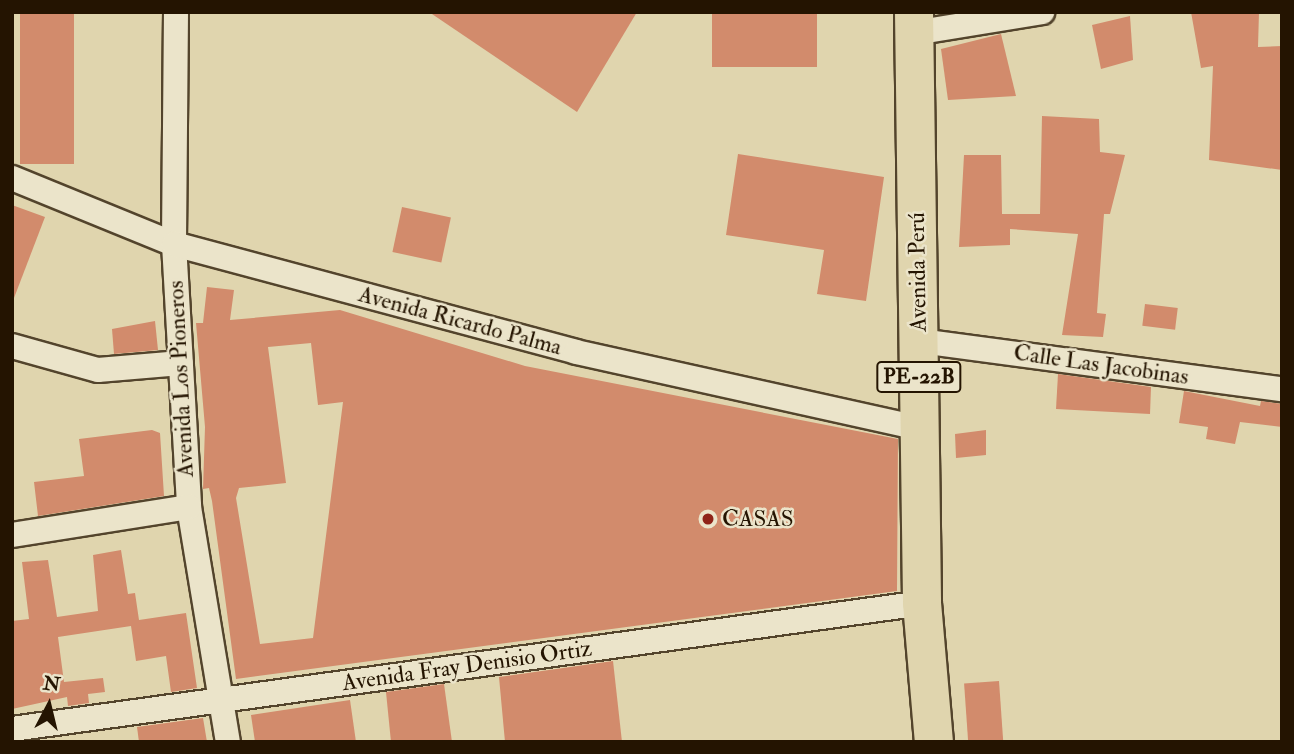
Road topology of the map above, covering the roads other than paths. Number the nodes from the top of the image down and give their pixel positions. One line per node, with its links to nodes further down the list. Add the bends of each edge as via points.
1 (176, 12): 5 (street, Avenida Los Pioneros)
2 (1042, 12): 3 (street)
3 (914, 22): 6 (highway, Avenida Perú / PE-22B)
4 (12, 178): 5 (street, Avenida Ricardo Palma)
5 (174, 244): 8 (street, Avenida Los Pioneros); 10 (street, Avenida Ricardo Palma, via 576,352)
6 (920, 341): 9 (street, Calle Las Jacobinas); 10 (highway, Avenida Perú / PE-22B)
7 (12, 345): 8 (street, via 97,370)
8 (181, 363): 11 (street, Avenida Los Pioneros)
9 (1282, 389)
10 (918, 428): 13 (highway, Avenida Perú / PE-22B)
11 (189, 507): 12 (street); 14 (street, Avenida Los Pioneros)
12 (12, 535)
13 (922, 603): 14 (street, Avenida Fray Denisio Ortiz); 17 (highway, Avenida Perú / PE-22B)
14 (220, 700): 15 (street, Avenida Fray Denisio Ortiz); 16 (street, Avenida Los Pioneros)
15 (12, 729)
16 (228, 742)
17 (934, 742)

